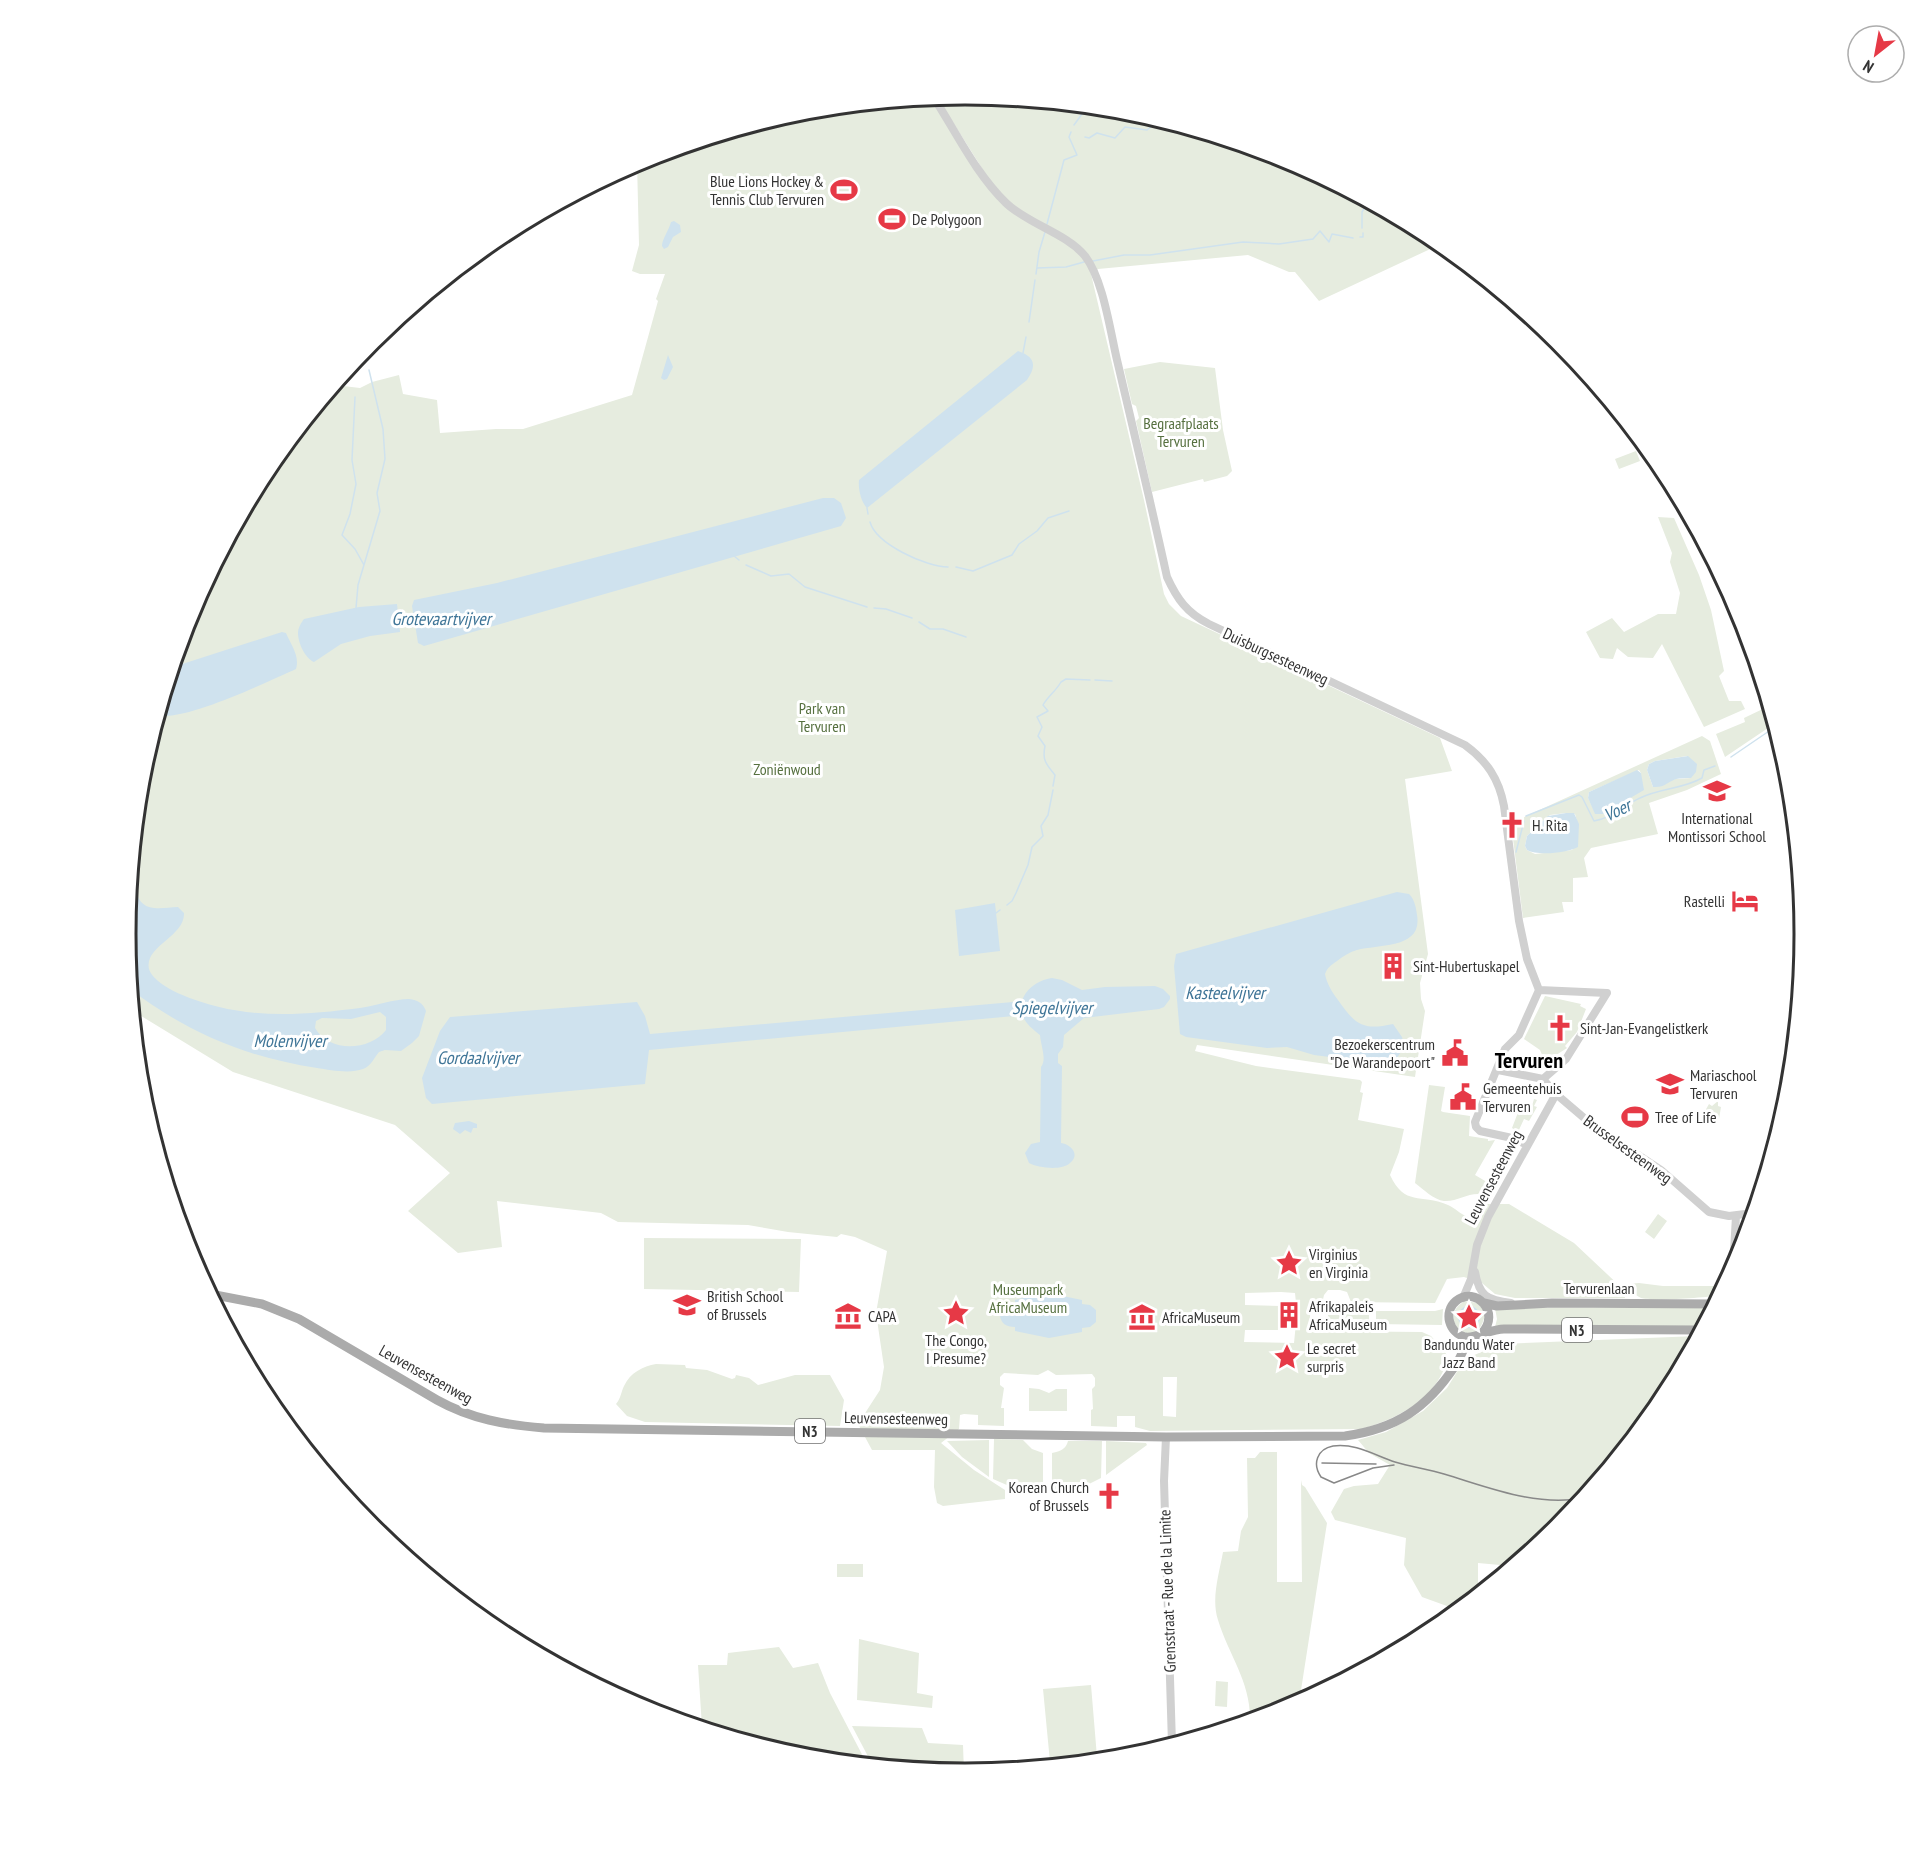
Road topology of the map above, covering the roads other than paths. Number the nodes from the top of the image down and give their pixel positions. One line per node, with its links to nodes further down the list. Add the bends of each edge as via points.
1 (939, 106): 2 (street, Duisburgsesteenweg, via 1006,203 1071,244 1093,269 1140,450 1167,577 1189,612 1464,744 1486,763 1501,791 1519,921)
2 (1539, 990): 3 (street, via 1517,1038 1504,1051); 4 (street, via 1607,993 1566,1059)
3 (1498, 1070): 4 (street); 6 (street, via 1475,1120 1476,1127)
4 (1543, 1079): 5 (street, Brusselsesteenweg)
5 (1556, 1094): 6 (street, Leuvensesteenweg); 8 (street, Brusselsesteenweg, via 1605,1134 1664,1172 1710,1212)
6 (1527, 1144): 10 (street, Leuvensesteenweg, via 1488,1216)
7 (1745, 1215): 8 (street, Brusselsesteenweg)
8 (1736, 1216): 9 (street)
9 (1735, 1241)
10 (1473, 1268): 11 (street, Leuvensesteenweg); 15 (street, N3, via 1485,1296)
11 (1471, 1280): 13 (street, Leuvensesteenweg); 14 (street, Leuvensesteenweg)
12 (219, 1296): 24 (main road, Leuvensesteenweg / N3, via 278,1310 323,1332 451,1408 498,1423 564,1428)
13 (1463, 1298): 14 (main road, Tervurenlaan / N3); 20 (main road, N3, via 1449,1312 1449,1322)
14 (1481, 1301): 15 (main road, Tervurenlaan / N3); 19 (main road, via 1489,1319)
15 (1521, 1304): 16 (main road, Tervurenlaan / N3)
16 (1707, 1304)
17 (1521, 1330): 18 (main road, N3); 19 (main road, N3); 22 (main road, N3, via 1473,1343)
18 (1693, 1330)
19 (1482, 1333): 21 (main road, N3)
20 (1457, 1334): 21 (main road); 23 (main road, Leuvensesteenweg / N3, via 1458,1353)
21 (1471, 1338): 22 (main road, Leuvensesteenweg / N3)
22 (1458, 1363): 23 (main road, Leuvensesteenweg / N3)
23 (1448, 1376): 24 (main road, Leuvensesteenweg / N3, via 1412,1412 1366,1433 1322,1437)
24 (1166, 1437): 25 (street, Grensstraat - Rue de la Limite)
25 (1172, 1737)

